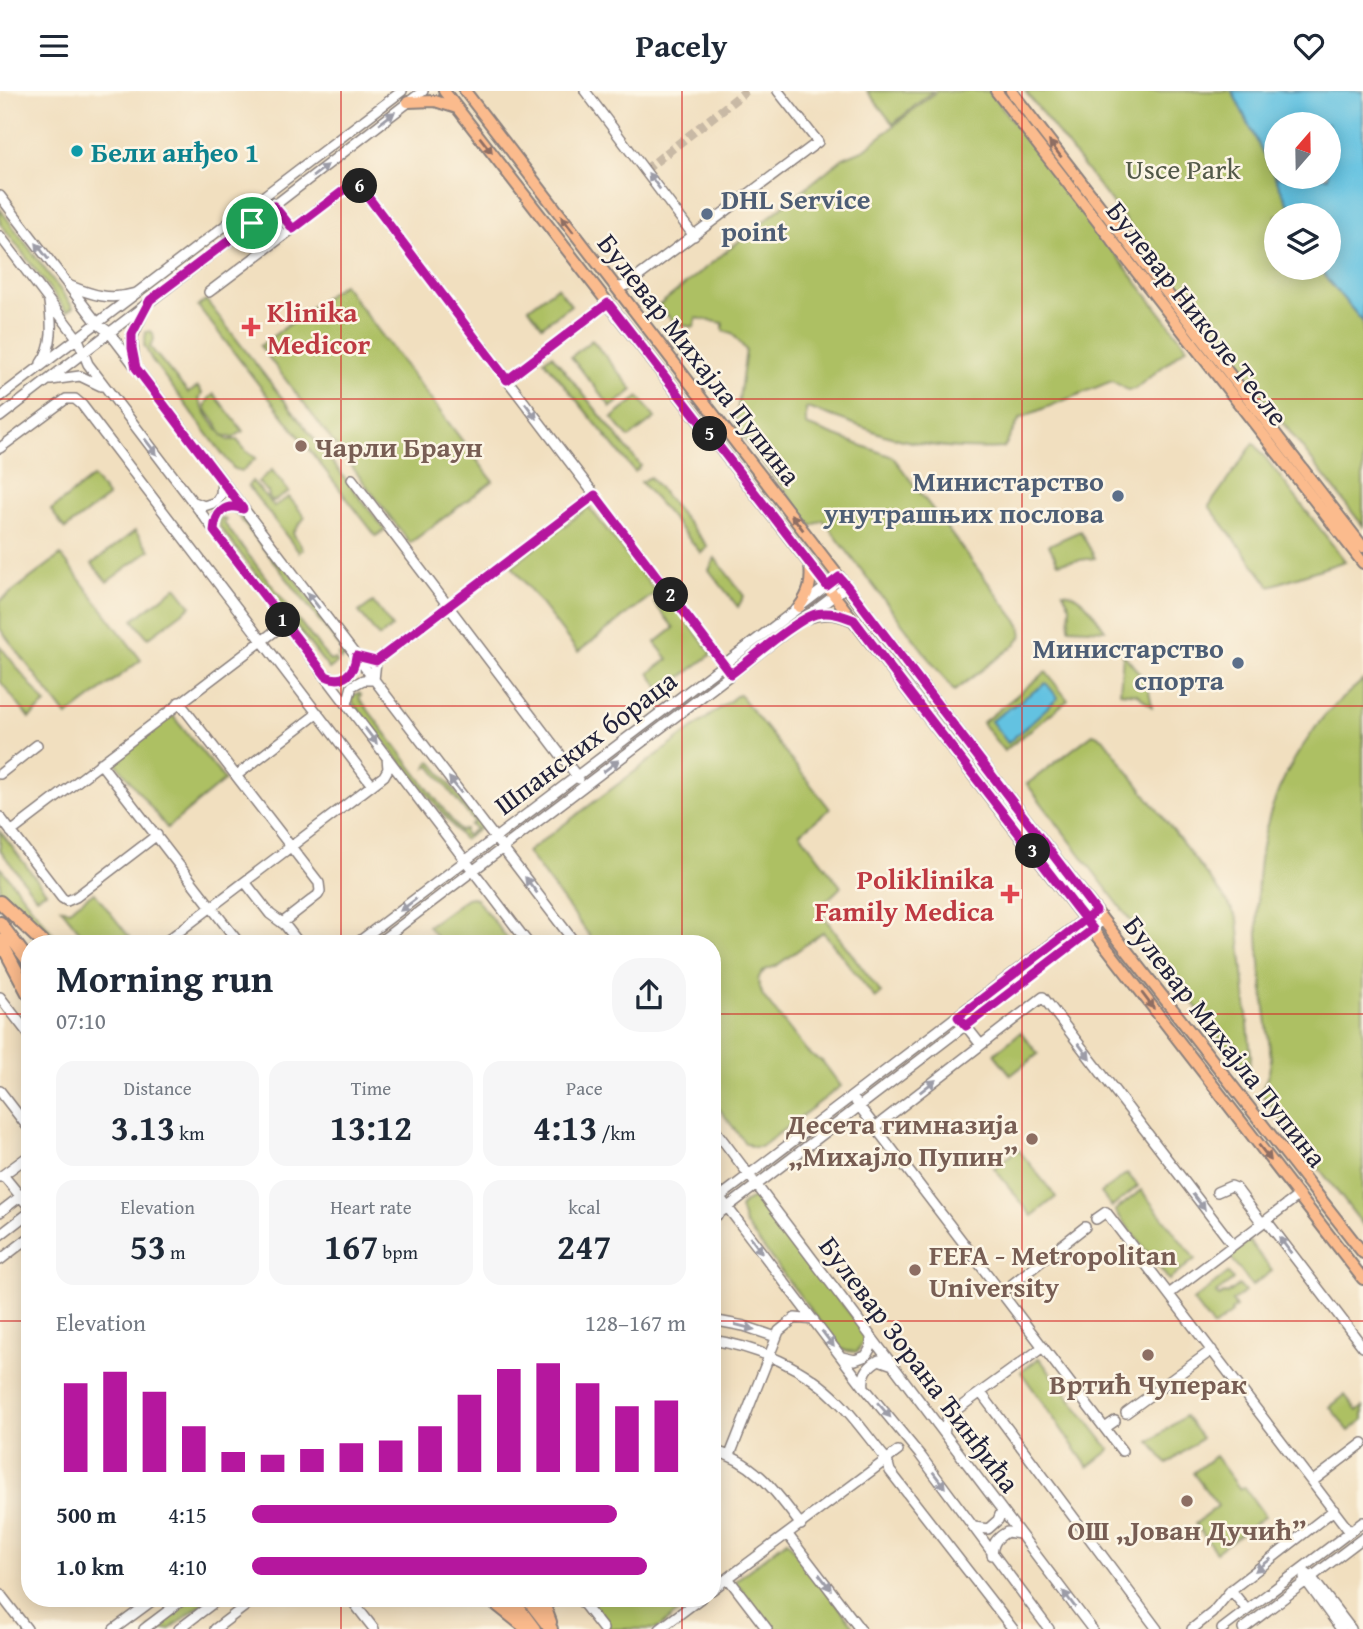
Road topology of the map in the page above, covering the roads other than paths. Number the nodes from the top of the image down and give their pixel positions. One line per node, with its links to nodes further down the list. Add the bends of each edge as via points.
1 (401, 91): 11 (street)
2 (423, 91): 9 (street)
3 (444, 91): 10 (main road, Булевар Михајла Пупина)
4 (585, 91): 19 (street, one-way to 4)
5 (778, 91): 19 (street, via 818,142)
6 (996, 91): 49 (main road, Булевар Николе Тесле)
7 (1011, 91): 47 (main road, Булевар Николе Тесле, one-way to 7)
8 (468, 93): 22 (main road, Булевар Михајла Пупина, one-way to 8)
9 (408, 101): 10 (main road, via 435,101); 14 (street, one-way to 9)
10 (457, 109): 28 (main road, Булевар Михајла Пупина, one-way to 28)
11 (266, 195): 13 (street); 14 (street)
12 (0, 196): 20 (street, one-way to 12)
13 (257, 202): 15 (street); 23 (street)
14 (274, 206): 15 (street); 16 (street)
15 (265, 213): 18 (street); 26 (street)
16 (293, 229): 18 (street); 35 (street, via 356,181)
17 (0, 236): 27 (street)
18 (283, 236): 24 (street)
19 (694, 236): 21 (street)
20 (67, 285): 23 (street, via 110,298); 29 (street)
21 (627, 285): 22 (street); 25 (street)
22 (614, 286): 25 (main road, Булевар Михајла Пупина)
23 (141, 292): 29 (street)
24 (209, 292)
25 (622, 298): 50 (main road, Булевар Михајла Пупина, one-way to 25)
26 (150, 300): 30 (street); 33 (street, via 132,334)
27 (49, 301): 31 (street); 34 (street, via 51,338)
28 (608, 303): 35 (street); 48 (main road, Булевар Михајла Пупина)
29 (98, 324): 30 (street); 31 (street)
30 (109, 332): 32 (street); 33 (street)
31 (78, 339): 32 (street); 34 (street)
32 (84, 352): 36 (street); 37 (street)
33 (136, 368): 42 (street)
34 (37, 369): 38 (street)
35 (507, 380): 43 (street, one-way to 43)
36 (46, 381): 37 (street, via 80,376); 39 (street)
37 (109, 392): 44 (street, one-way to 44)
38 (0, 397)
39 (0, 417)
40 (0, 448): 61 (street, via 66,399 75,399)
41 (352, 479): 54 (street)
42 (222, 481): 44 (street, via 216,502 204,506); 45 (street)
43 (595, 495): 54 (street); 64 (street)
44 (192, 502): 46 (street)
45 (243, 509): 46 (street, via 223,509 215,519); 62 (street, one-way to 45)
46 (214, 531): 56 (street)
47 (1363, 547)
48 (810, 563): 51 (main road, Булевар Михајла Пупина); 55 (main road, via 810,585)
49 (1363, 563)
50 (839, 577): 51 (street, Шпанских бораца); 52 (main road, Булевар Михајла Пупина)
51 (827, 586): 53 (main road, Булевар Михајла Пупина); 55 (street, Шпанских бораца)
52 (847, 586): 53 (street, Шпанских бораца); 72 (main road, Булевар Михајла Пупина)
53 (835, 595): 57 (street, Шпанских бораца); 58 (main road, Булевар Михајла Пупина)
54 (448, 606): 63 (street); 79 (street)
55 (799, 607): 64 (street, Шпанских бораца)
56 (276, 612): 59 (street); 60 (street)
57 (806, 618): 58 (main road, via 826,613); 65 (street, Шпанских бораца)
58 (854, 620): 74 (main road, Булевар Михајла Пупина)
59 (275, 631): 60 (street); 61 (street)
60 (295, 636): 66 (street)
61 (262, 641): 68 (street); 70 (street)
62 (356, 656): 63 (street); 66 (street, via 347,677); 67 (street)
63 (376, 661): 67 (street)
64 (724, 665): 65 (street); 79 (street, Шпанских бораца)
65 (731, 674): 82 (street, Шпанских бораца, one-way to 65)
66 (326, 676): 69 (street)
67 (374, 680): 69 (street, via 352,686); 86 (street, one-way to 67)
68 (179, 702): 75 (street); 77 (street)
69 (347, 704): 73 (street, one-way to 73)
70 (317, 713): 77 (street); 81 (street)
71 (37, 745): 76 (street)
72 (974, 752): 74 (main road); 94 (main road, Булевар Михајла Пупина)
73 (387, 757): 78 (street); 80 (street)
74 (963, 761): 98 (main road, Булевар Михајла Пупина)
75 (100, 763): 84 (street); 85 (street)
76 (0, 774)
77 (237, 775): 87 (street)
78 (384, 776): 80 (street); 81 (street)
79 (577, 777): 82 (street); 86 (street, Шпанских бораца)
80 (403, 778): 89 (street)
81 (372, 785): 87 (street)
82 (584, 786): 88 (street, Шпанских бораца)
83 (0, 817): 84 (street)
84 (11, 832): 85 (street, via 69,901)
85 (157, 835): 93 (street)
86 (496, 839): 88 (street); 89 (street, Шпанских бораца)
87 (290, 847): 91 (street); 97 (street, via 320,891)
88 (503, 848): 90 (street, Шпанских бораца); 107 (street, one-way to 88)
89 (467, 861): 90 (street); 104 (street, Шпанских бораца, one-way to 104)
90 (473, 870): 105 (street, Шпанских бораца); 106 (street)
91 (245, 882): 93 (street); 97 (street)
92 (0, 902): 99 (highway); 100 (highway)
93 (212, 908): 101 (street); 102 (street)
94 (1096, 911): 95 (main road, Булевар Михајла Пупина); 98 (street)
95 (1104, 921): 98 (street); 116 (main road, Булевар Михајла Пупина)
96 (0, 923): 109 (highway)
97 (282, 923): 103 (street)
98 (1089, 924): 112 (street); 114 (street); 119 (main road, Булевар Михајла Пупина, one-way to 119)
99 (25, 935)
100 (35, 935)
101 (175, 935)
102 (233, 935)
103 (292, 935)
104 (368, 935)
105 (388, 935)
106 (522, 935)
107 (569, 935)
108 (0, 940): 110 (highway)
109 (21, 951)
110 (21, 981)
111 (0, 997): 113 (street)
112 (958, 1017): 114 (street); 118 (street)
113 (21, 1024)
114 (966, 1026): 115 (street); 120 (street)
115 (981, 1045): 122 (street, one-way to 115); 142 (street, one-way to 142, via 1043,997)
116 (1236, 1090): 119 (main road); 143 (main road, Булевар Михајла Пупина)
117 (0, 1091): 121 (street)
118 (852, 1097): 120 (street); 125 (street)
119 (1223, 1100): 131 (main road, Булевар Михајла Пупина, one-way to 131)
120 (859, 1107): 122 (street); 127 (street)
121 (21, 1118)
122 (874, 1127): 146 (street)
123 (721, 1138): 125 (street, Булевар Зорана Ђинђића)
124 (21, 1162): 126 (street)
125 (748, 1175): 127 (street, Булевар Зорана Ђинђића); 130 (street)
126 (2, 1177): 129 (street)
127 (756, 1185): 133 (street); 153 (street, Булевар Зорана Ђинђића)
128 (1217, 1192): 138 (street, via 1236,1188)
129 (20, 1196): 134 (street)
130 (721, 1196)
131 (1297, 1196): 138 (street, Булевар Михајла Пупина); 145 (main road, Булевар Михајла Пупина)
132 (721, 1203): 133 (street, Булевар Зорана Ђинђића)
133 (728, 1207): 135 (street); 148 (street, Булевар Зорана Ђинђића, one-way to 148)
134 (0, 1212)
135 (721, 1212)
136 (21, 1218): 140 (street)
137 (1096, 1219): 147 (street, via 1106,1212)
138 (1264, 1221): 142 (street, Булевар Михајла Пупина); 156 (street, one-way to 138)
139 (1085, 1227): 146 (street)
140 (0, 1235)
141 (21, 1244): 144 (street)
142 (1233, 1245): 147 (street, Булевар Михајла Пупина)
143 (1363, 1253)
144 (0, 1260)
145 (1363, 1279)
146 (1001, 1293): 155 (street)
147 (1169, 1294): 157 (street)
148 (800, 1302): 149 (street); 150 (street, Булевар Зорана Ђинђића)
149 (795, 1318): 150 (street); 152 (street)
150 (814, 1320): 159 (street, Булевар Зорана Ђинђића, one-way to 159)
151 (721, 1322): 152 (street, one-way to 152)
152 (776, 1337): 158 (street)
153 (871, 1337): 159 (street, via 872,1347 866,1356 855,1360); 160 (street, Булевар Зорана Ђинђића)
154 (721, 1343): 158 (street)
155 (1043, 1347): 162 (street); 167 (street)
156 (1363, 1347)
157 (1212, 1350): 163 (street); 177 (street)
158 (769, 1356): 175 (street); 176 (street, via 829,1392)
159 (842, 1357): 161 (street, Булевар Зорана Ђинђића)
160 (894, 1366): 161 (street, via 879,1360 872,1364 864,1375); 164 (street, Булевар Зорана Ђинђића)
161 (864, 1387): 168 (street, Булевар Зорана Ђинђића, one-way to 168)
162 (981, 1393): 165 (street); 223 (street, Булевар Зорана Ђинђића)
163 (1126, 1413)
164 (931, 1415): 165 (street); 169 (street, Булевар Зорана Ђинђића)
165 (948, 1416): 169 (street)
166 (1115, 1421): 167 (street)
167 (1105, 1428): 173 (street)
168 (903, 1433): 171 (street, Булевар Зорана Ђинђића); 172 (street)
169 (944, 1433): 178 (street, Булевар Зорана Ђинђића)
170 (1363, 1443): 177 (street)
171 (916, 1450): 172 (street); 182 (street, Булевар Зорана Ђинђића, one-way to 182)
172 (898, 1451): 176 (street)
173 (1122, 1451)
174 (721, 1452): 175 (street)
175 (730, 1455): 181 (street, via 759,1473)
176 (887, 1459): 181 (street); 220 (street, via 893,1474)
177 (1313, 1481): 179 (street)
178 (1002, 1510): 182 (street, via 988,1529); 184 (street, Булевар Зорана Ђинђића)
179 (1334, 1510): 183 (street); 192 (street, one-way to 192)
180 (1363, 1522): 183 (street)
181 (801, 1525): 185 (street)
182 (974, 1527): 187 (street, Булевар Зорана Ђинђића)
183 (1350, 1532): 188 (street)
184 (1020, 1534): 187 (street, via 1000,1536); 222 (street, Булевар Зорана Ђинђића, one-way to 184)
185 (788, 1535): 189 (street); 219 (street, one-way to 219)
186 (1363, 1538): 190 (street)
187 (992, 1555): 221 (street, Булевар Зорана Ђинђића)
188 (1301, 1569): 190 (street); 205 (street)
189 (728, 1578): 191 (street); 218 (street)
190 (1309, 1580): 226 (street); 227 (street); 228 (street)
191 (721, 1583)
192 (1231, 1590): 205 (street); 224 (street)
193 (0, 1594): 208 (street)
194 (144, 1607): 206 (street)
195 (173, 1607): 207 (street)
196 (208, 1607): 210 (street)
197 (244, 1607): 211 (street)
198 (357, 1607): 212 (street)
199 (500, 1607): 213 (highway)
200 (518, 1607): 214 (highway)
201 (534, 1607): 215 (highway)
202 (544, 1607): 215 (highway)
203 (586, 1607): 216 (street)
204 (689, 1607): 217 (street)
205 (1247, 1610): 225 (street)
206 (138, 1611): 207 (street); 209 (street)
207 (146, 1627)
208 (27, 1629)
209 (114, 1629)
210 (179, 1629)
211 (215, 1629)
212 (374, 1629)
213 (528, 1629)
214 (535, 1629)
215 (551, 1629)
216 (603, 1629)
217 (660, 1629)
218 (767, 1629)
219 (860, 1629)
220 (1013, 1629)
221 (1049, 1629)
222 (1092, 1629)
223 (1157, 1629)
224 (1192, 1629)
225 (1222, 1629)
226 (1244, 1629)
227 (1341, 1629)
228 (1351, 1629)

